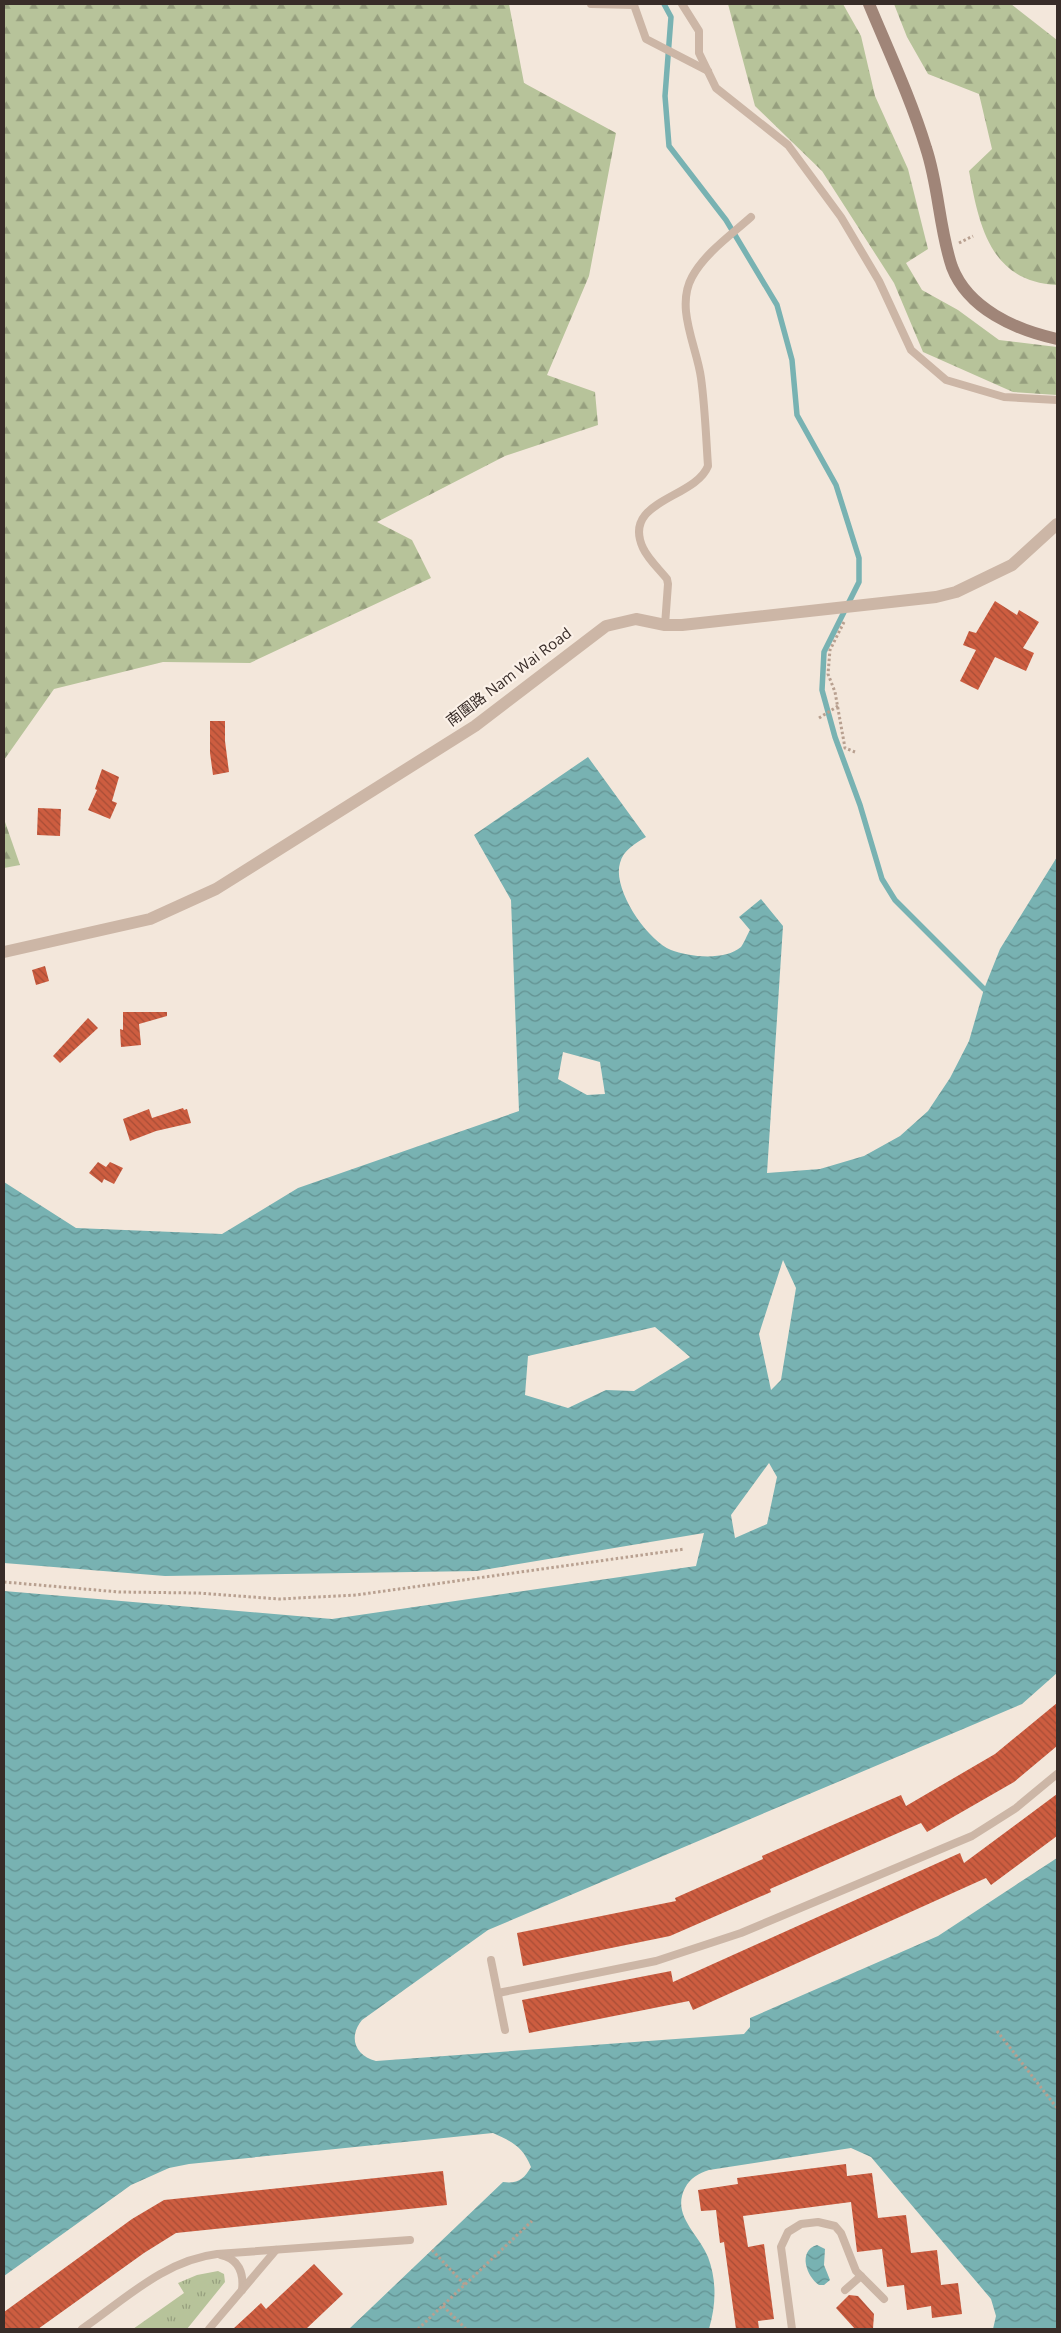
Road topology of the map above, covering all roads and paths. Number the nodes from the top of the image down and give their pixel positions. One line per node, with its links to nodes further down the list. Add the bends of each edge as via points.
1 (591, 4): 4 (lane, via 634,5 646,39)
2 (682, 4): 4 (lane, via 699,31 699,54)
3 (869, 4): 6 (street, via 927,150 947,248 957,277 973,297 1007,323)
4 (708, 71): 7 (lane, via 716,88 794,153 840,217 879,281 910,350 946,380 1004,397)
5 (751, 217): 10 (lane, via 701,262 691,279 686,298 686,312 701,377 708,466 704,476 693,485 654,505 643,518 639,534 643,548 668,584)
6 (1057, 339)
7 (1057, 400)
8 (1057, 524): 9 (street, 南圍路 Nam Wai Road, via 1012,565 956,592)
9 (851, 606): 10 (street, 南圍路 Nam Wai Road); 11 (path, via 830,650 828,674)
10 (665, 625): 14 (street, 南圍路 Nam Wai Road, via 636,619 606,626 475,726 216,889 150,919)
11 (838, 706): 12 (path); 13 (path, via 845,748)
12 (818, 718)
13 (855, 752)
14 (4, 952)
15 (685, 1549): 16 (path, via 356,1594 279,1599 119,1592)
16 (4, 1582)
17 (1057, 1774): 19 (lane, via 1016,1808 972,1836 741,1933 656,1961)
18 (491, 1960): 19 (lane)
19 (498, 1993): 20 (lane)
20 (505, 2030)
21 (997, 2031): 22 (path)
22 (1057, 2108)
23 (532, 2221): 29 (path)
24 (410, 2240): 25 (lane)
25 (276, 2250): 27 (lane); 31 (lane)
26 (432, 2250): 29 (path)
27 (217, 2254): 31 (lane, via 236,2263 243,2276); 34 (lane, via 192,2258 168,2268)
28 (861, 2276): 30 (lane); 32 (lane); 38 (lane, via 852,2265 841,2233 834,2226 818,2222 794,2227 781,2247)
29 (465, 2285): 33 (path)
30 (845, 2290)
31 (242, 2291): 35 (lane)
32 (884, 2299)
33 (443, 2306): 36 (path); 37 (path)
34 (82, 2329)
35 (210, 2329)
36 (418, 2329)
37 (466, 2329)
38 (792, 2329)

